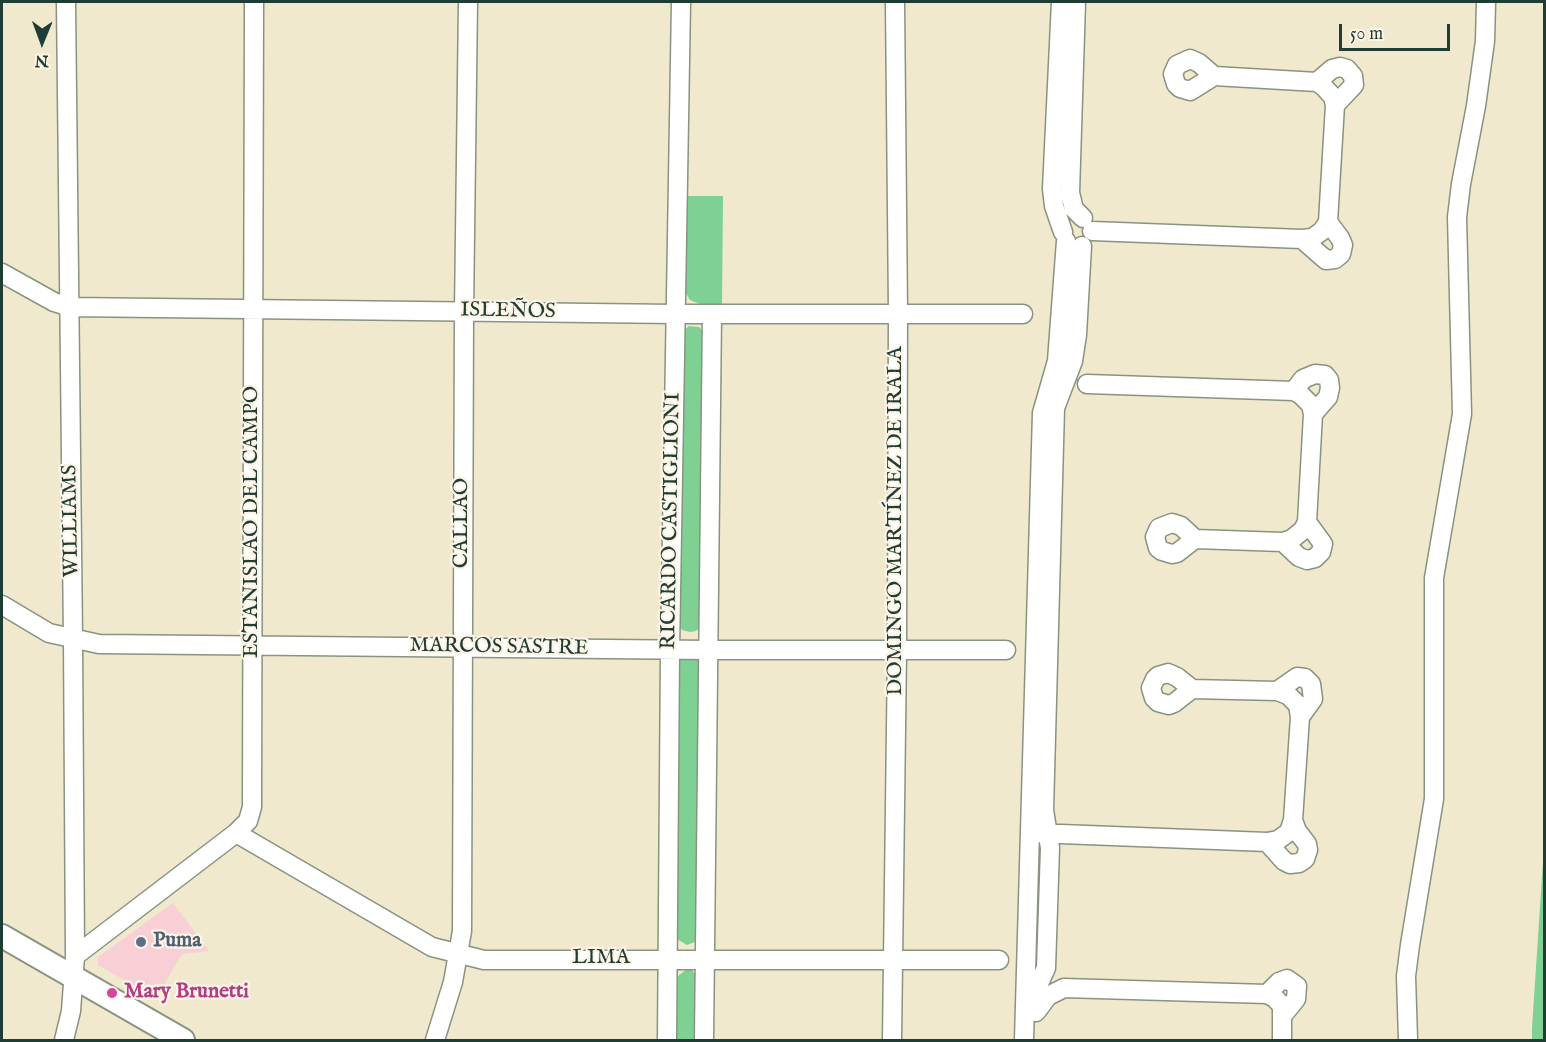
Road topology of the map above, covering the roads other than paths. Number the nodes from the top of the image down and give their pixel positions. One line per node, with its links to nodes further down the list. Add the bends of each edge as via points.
1 (66, 2): 16 (street, WILLIAMS)
2 (254, 2): 17 (street, ESTANISLAO DEL CAMPO)
3 (468, 2): 18 (street, CALLAO)
4 (681, 2): 20 (street, RICARDO CASTIGLIONI)
5 (895, 2): 19 (street, DOMINGO MARTÍNEZ DE IRALA)
6 (1060, 2): 13 (street, via 1052,189 1054,206)
7 (1076, 2): 13 (street, via 1070,193)
8 (1486, 2): 64 (street, via 1485,41 1458,217 1462,414 1434,578 1434,799 1408,956)
9 (1214, 76): 10 (street)
10 (1317, 82): 11 (street, via 1333,97); 11 (street, via 1340,67 1353,76 1354,85)
11 (1335, 105): 12 (street)
12 (1328, 222): 14 (street, via 1312,238); 14 (street, via 1343,245 1335,259 1326,260)
13 (1077, 234): 14 (street); 23 (street, via 1077,334); 42 (street, via 1057,361 1042,413)
14 (1302, 239)
15 (2, 273): 16 (street, ISLEÑOS)
16 (70, 307): 17 (street, ISLEÑOS); 32 (street, WILLIAMS)
17 (253, 310): 18 (street, ISLEÑOS); 33 (street, ESTANISLAO DEL CAMPO)
18 (464, 312): 20 (street, ISLEÑOS); 34 (street, CALLAO)
19 (898, 313): 21 (street, ISLEÑOS); 22 (street, ISLEÑOS); 37 (street, DOMINGO MARTÍNEZ DE IRALA)
20 (676, 314): 21 (street, ISLEÑOS); 35 (street, RICARDO CASTIGLIONI)
21 (712, 314): 36 (street, RICARDO CASTIGLIONI)
22 (1023, 314)
23 (1073, 361): 24 (street); 26 (street)
24 (1087, 384): 25 (street); 26 (street, via 1074,389)
25 (1294, 391): 27 (street, via 1311,405); 27 (street, via 1303,379 1325,375 1329,380 1329,397)
26 (1055, 408): 42 (street, via 1044,810)
27 (1313, 414): 28 (street)
28 (1307, 522): 30 (street, via 1303,530); 30 (street, via 1323,544 1315,558 1299,557)
29 (1195, 539): 30 (street)
30 (1283, 542)
31 (2, 605): 32 (street, MARCOS SASTRE, via 49,633)
32 (74, 639): 33 (street, MARCOS SASTRE, via 99,644); 50 (street, WILLIAMS)
33 (252, 645): 34 (street, MARCOS SASTRE); 41 (street, ESTANISLAO DEL CAMPO, via 252,807 248,821)
34 (463, 648): 35 (street, MARCOS SASTRE); 45 (street, CALLAO, via 462,931)
35 (670, 650): 36 (street, MARCOS SASTRE); 46 (street, RICARDO CASTIGLIONI)
36 (709, 650): 37 (street, MARCOS SASTRE); 47 (street, RICARDO CASTIGLIONI)
37 (897, 650): 38 (street, MARCOS SASTRE); 48 (street, DOMINGO MARTÍNEZ DE IRALA)
38 (1006, 650)
39 (1192, 689): 40 (street, via 1276,691 1288,695 1298,705)
40 (1293, 820): 43 (street, via 1289,832); 43 (street, via 1307,844 1305,859 1290,864)
41 (236, 833): 45 (street, LIMA, via 432,947); 50 (street, ESTANISLAO DEL CAMPO)
42 (1038, 833): 43 (street); 51 (street, via 1050,848); 52 (street)
43 (1267, 842)
44 (2, 936): 50 (main road)
45 (457, 954): 46 (street, LIMA, via 484,960); 57 (street, CALLAO)
46 (668, 959): 47 (street, LIMA); 58 (street, RICARDO CASTIGLIONI)
47 (705, 959): 48 (street, LIMA); 59 (street, RICARDO CASTIGLIONI)
48 (893, 959): 49 (street, LIMA); 60 (street, DOMINGO MARTÍNEZ DE IRALA)
49 (999, 960)
50 (74, 967): 55 (street, WILLIAMS); 56 (main road)
51 (1046, 968): 52 (street); 53 (street)
52 (1031, 987): 54 (street); 61 (street)
53 (1064, 988): 54 (street, via 1048,996); 63 (street, via 1267,994 1287,979 1297,986 1296,999 1283,1015)
54 (1036, 1012): 62 (street)
55 (64, 1041)
56 (183, 1041)
57 (435, 1041)
58 (667, 1041)
59 (704, 1041)
60 (892, 1041)
61 (1024, 1041)
62 (1035, 1041)
63 (1282, 1041)
64 (1408, 1041)

